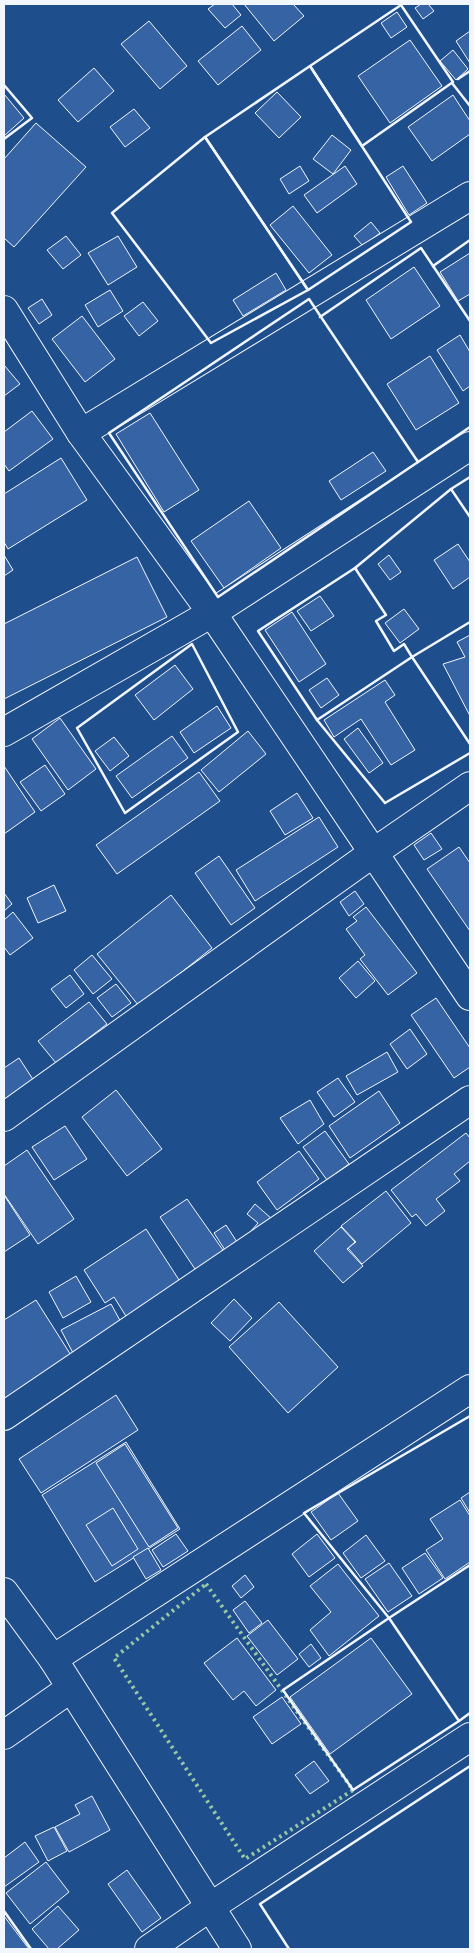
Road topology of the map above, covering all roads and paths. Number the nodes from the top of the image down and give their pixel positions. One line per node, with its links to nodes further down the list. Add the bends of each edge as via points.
1 (470, 196): 3 (street)
2 (4, 310): 3 (street)
3 (81, 433): 5 (street)
4 (470, 446): 5 (street)
5 (212, 613): 6 (street); 8 (street)
6 (4, 732)
7 (470, 786): 8 (street)
8 (372, 853): 9 (street); 11 (street)
9 (470, 996)
10 (470, 1100): 13 (street)
11 (4, 1117)
12 (470, 1389): 15 (street)
13 (4, 1416)
14 (4, 1592): 15 (street)
15 (53, 1659): 16 (street)
16 (71, 1688): 17 (street); 19 (street)
17 (4, 1735)
18 (470, 1738): 19 (street)
19 (210, 1907): 20 (street); 21 (street)
20 (149, 1949)
21 (237, 1949)

